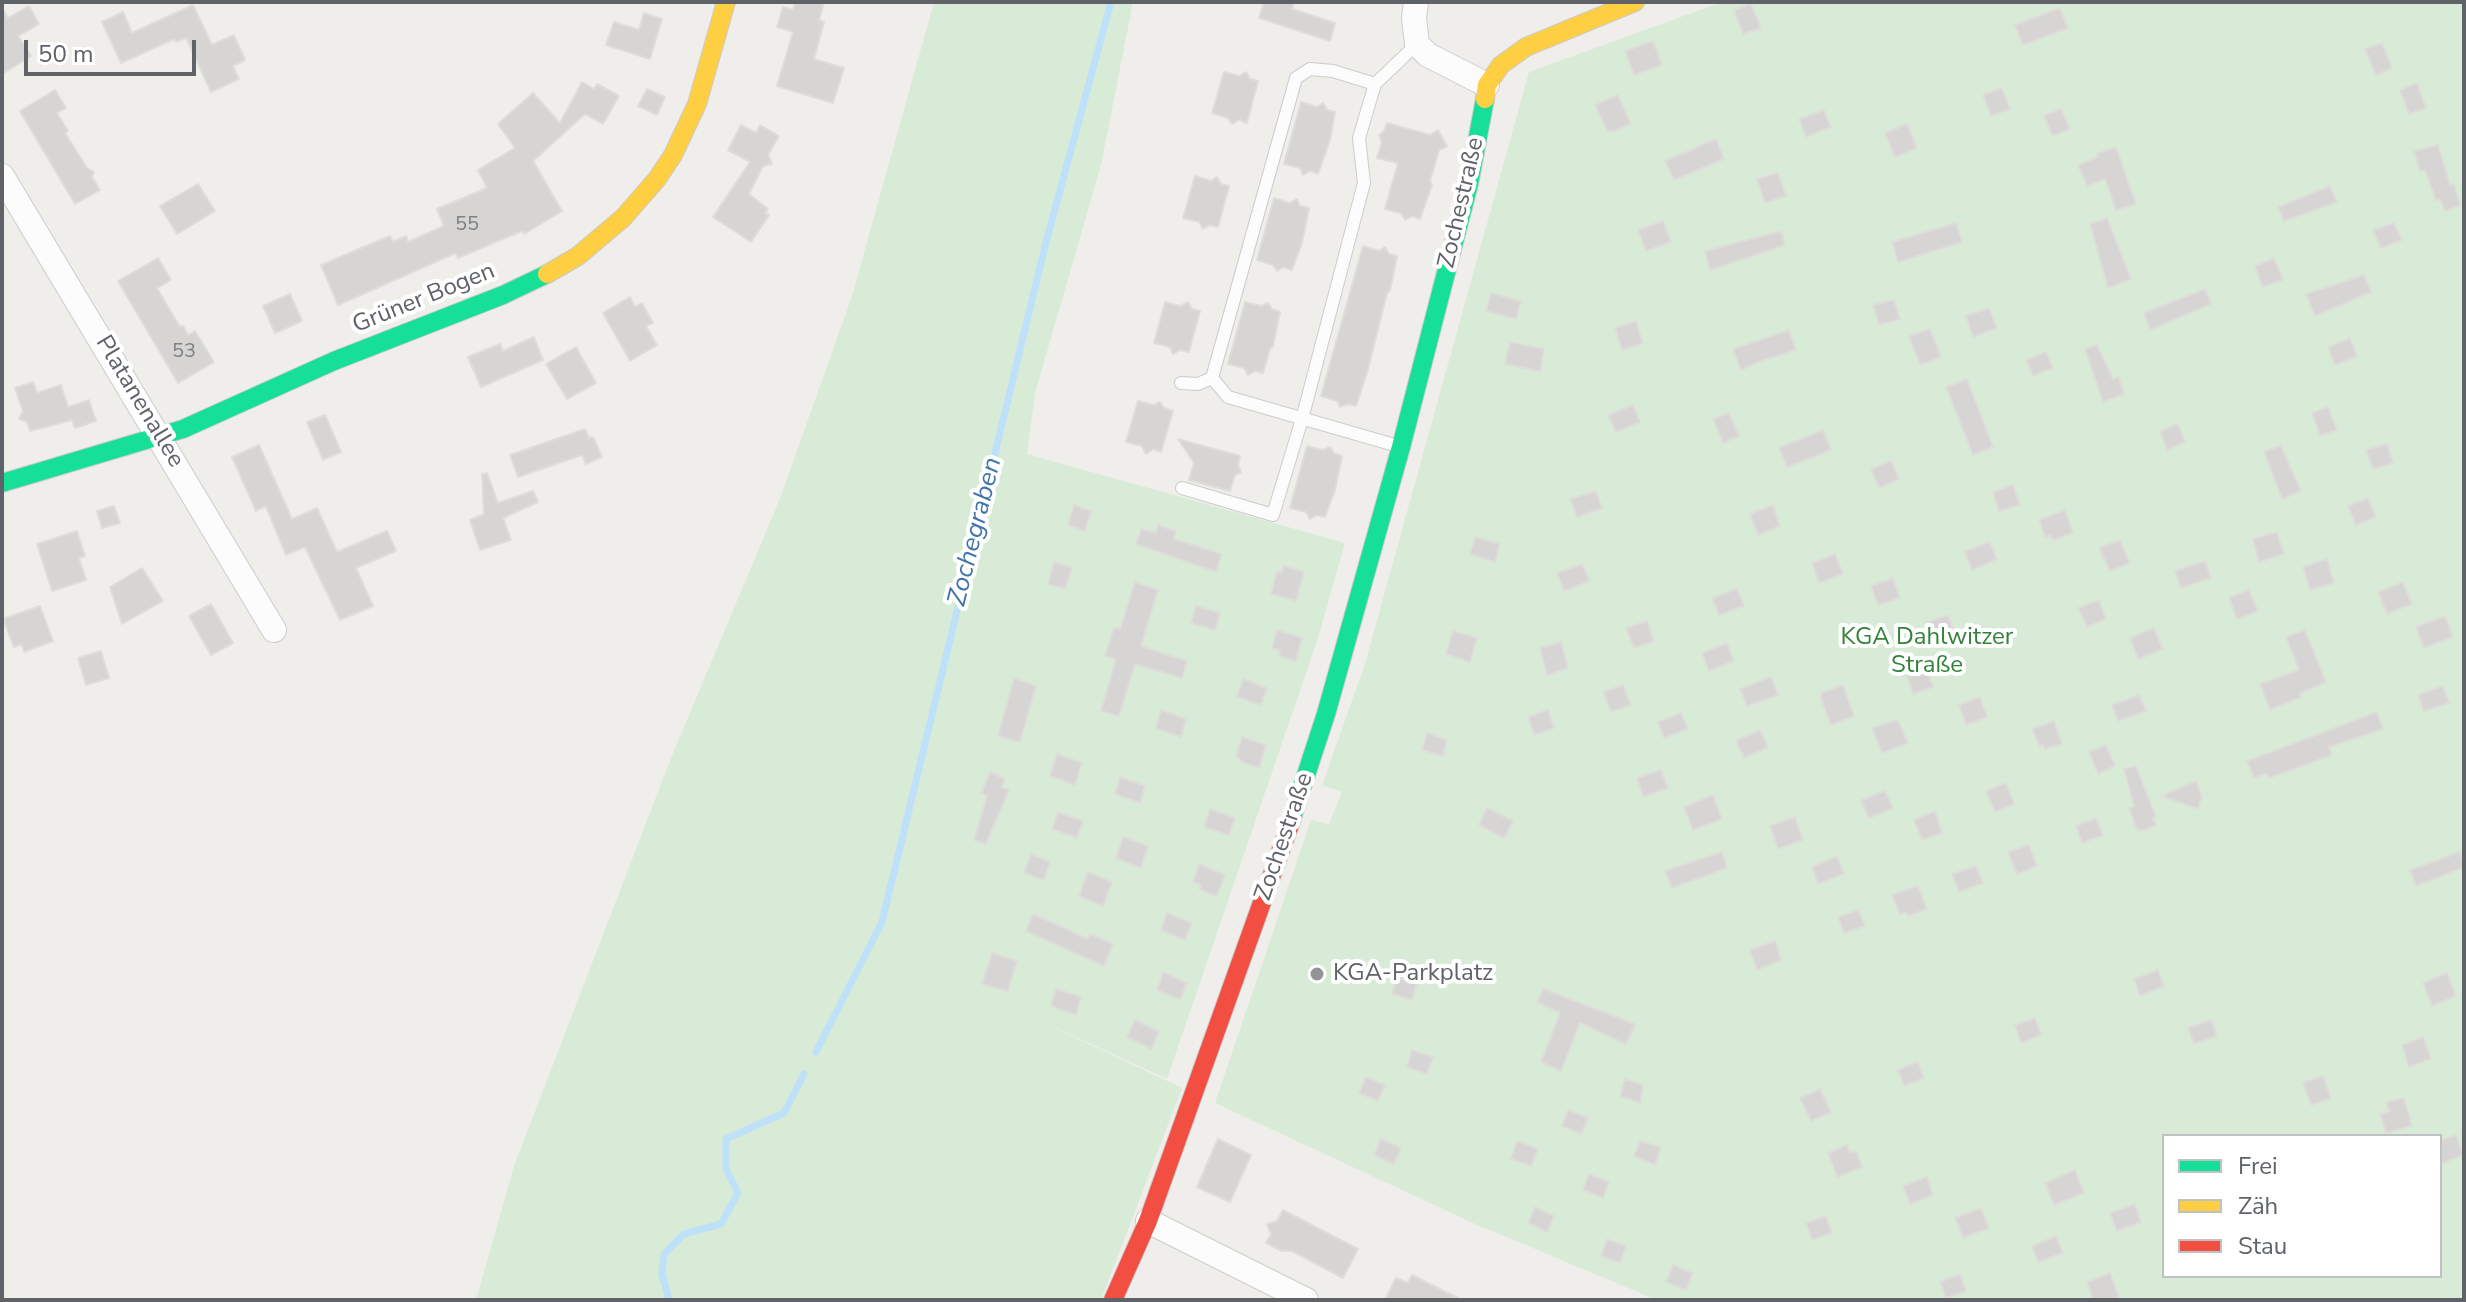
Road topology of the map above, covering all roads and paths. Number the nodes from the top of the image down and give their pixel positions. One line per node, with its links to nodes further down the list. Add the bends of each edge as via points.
1 (726, 2): 11 (street, Grüner Bogen, via 697,104 673,155 631,210 578,256 503,295)
2 (1416, 2): 4 (street)
3 (1635, 2): 6 (street, via 1526,47 1501,65)
4 (1417, 44): 5 (lane); 6 (street)
5 (1375, 84): 8 (lane, via 1310,69 1296,78); 10 (lane, via 1359,138 1364,183)
6 (1487, 85): 12 (street, Zochestraße, via 1469,184)
7 (2, 176): 11 (street, Platanenallee)
8 (1212, 378): 9 (lane); 10 (lane, via 1228,397)
9 (1181, 383)
10 (1302, 419): 12 (lane); 14 (lane, via 1273,515)
11 (159, 436): 13 (street, Grüner Bogen); 15 (street, Platanenallee)
12 (1401, 447): 16 (street, Zochestraße, via 1351,632 1295,808)
13 (2, 483)
14 (1182, 488)
15 (274, 630)
16 (1148, 1221): 17 (street, Zochestraße); 18 (street)
17 (1113, 1300)
18 (1306, 1300)

